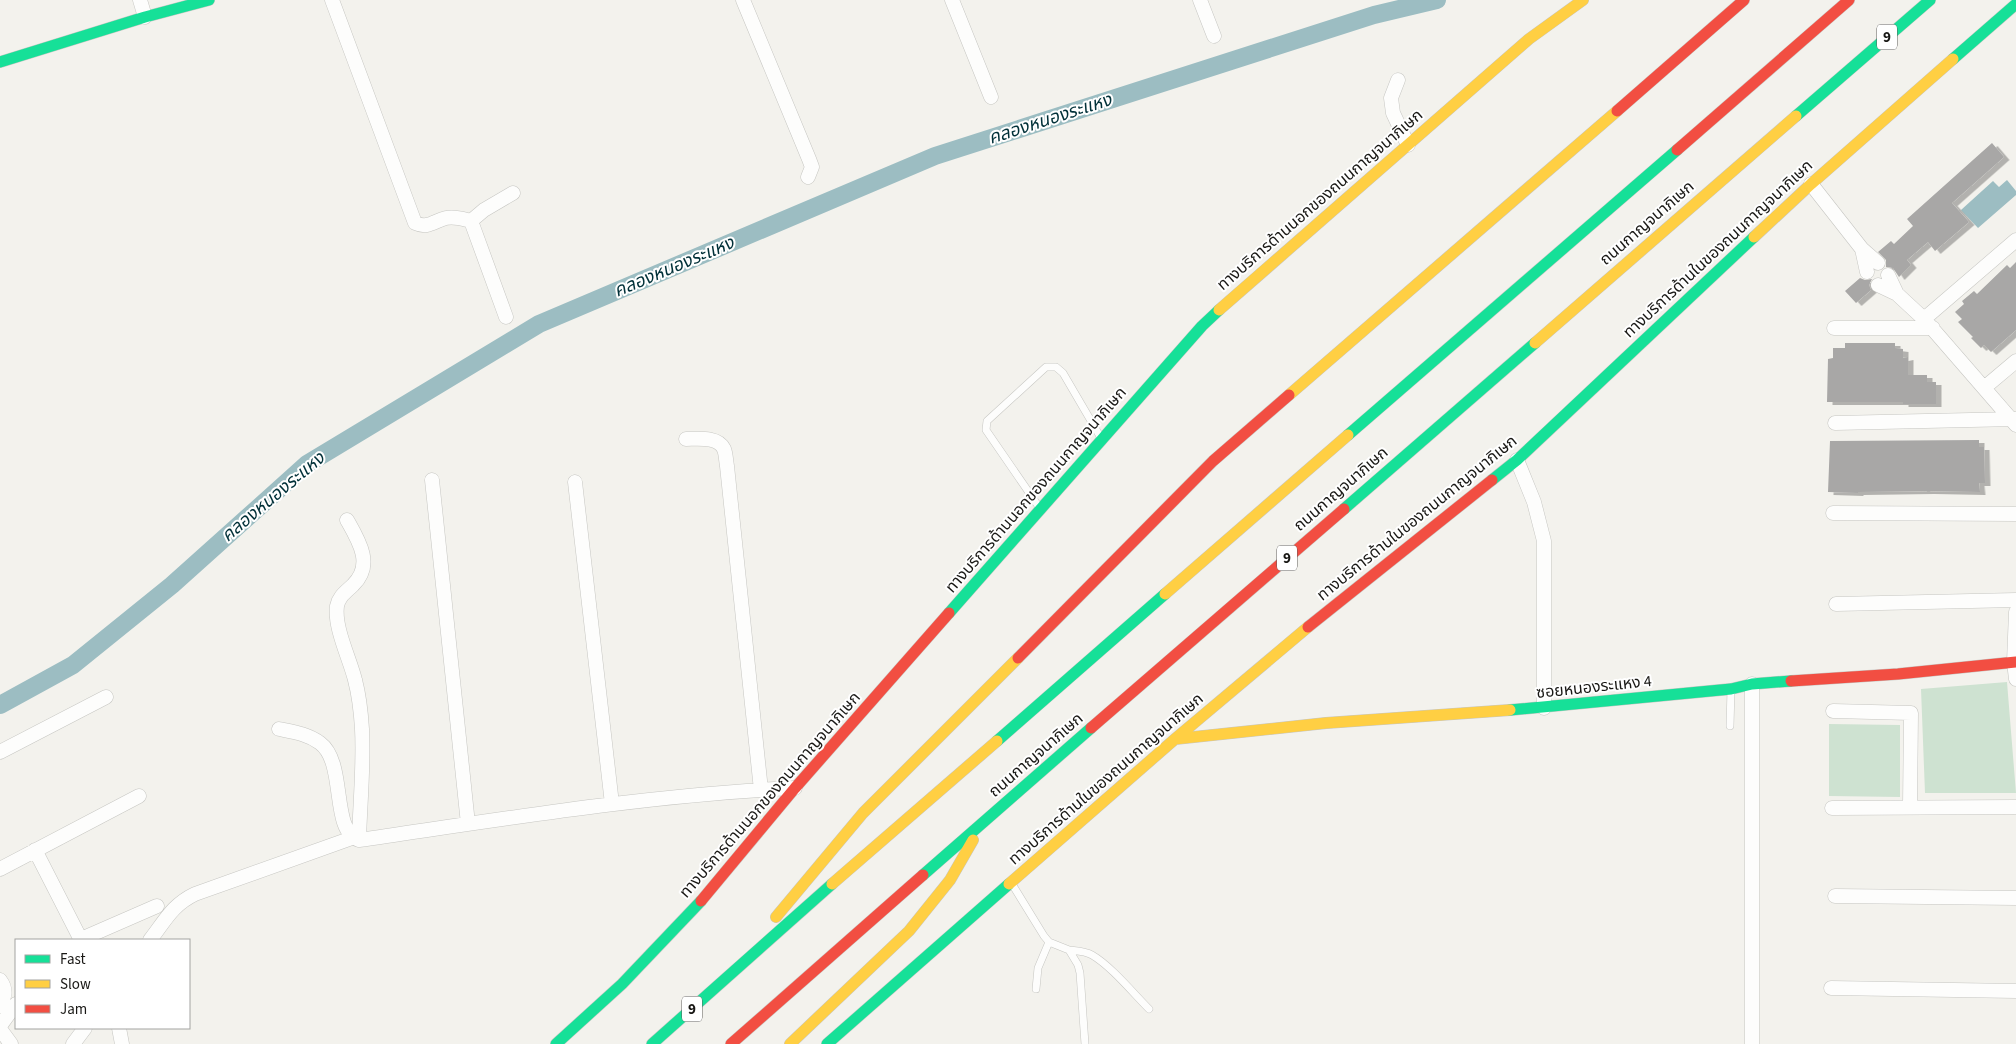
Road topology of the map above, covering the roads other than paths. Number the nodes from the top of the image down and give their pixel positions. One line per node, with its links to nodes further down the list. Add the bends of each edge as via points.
1 (140, 0): 12 (street)
2 (209, 0): 12 (main road)
3 (332, 0): 21 (street, via 415,223 430,225 457,217)
4 (743, 0): 18 (street, via 810,159 812,167)
5 (952, 0): 16 (street)
6 (1200, 0): 13 (street)
7 (1583, 0): 17 (main road, ทางบริการด้านนอกของถนนกาญจนาภิเษก, via 1529,39)
8 (1744, 0): 78 (main road, via 1213,461 863,813)
9 (1849, 0): 78 (main road, 9)
10 (1930, 0): 64 (main road, ถนนกาญจนาภิเษก / 9)
11 (2016, 4): 19 (main road, ทางบริการด้านในของถนนกาญจนาภิเษก)
12 (145, 17): 14 (main road)
13 (1214, 36)
14 (0, 62)
15 (1398, 80): 17 (street, via 1391,98 1393,113)
16 (991, 97)
17 (1408, 145): 35 (main road, ทางบริการด้านนอกของถนนกาญจนาภิเษก, via 1202,326)
18 (808, 177)
19 (1811, 184): 23 (street); 36 (main road, ทางบริการด้านในของถนนกาญจนาภิเษก)
20 (513, 193): 21 (street)
21 (471, 222): 27 (street)
22 (2016, 240): 28 (street)
23 (1862, 249): 24 (street); 25 (street)
24 (1878, 263)
25 (1867, 272)
26 (1883, 280): 28 (street)
27 (506, 317)
28 (1928, 324): 29 (street); 31 (street)
29 (1834, 328)
30 (2016, 361): 31 (street)
31 (1984, 388): 32 (street)
32 (2015, 421): 33 (street)
33 (1835, 423)
34 (686, 439): 58 (street, via 706,439 717,442 724,449)
35 (1102, 440): 39 (main road, ทางบริการด้านนอกของถนนกาญจนาภิเษก); 39 (lane, via 1063,373 1056,367 1046,367 988,421 986,430)
36 (1516, 460): 51 (street, via 1534,502 1544,541); 55 (main road, ทางบริการด้านในของถนนกาญจนาภิเษก)
37 (432, 480): 65 (street)
38 (575, 482): 60 (street)
39 (1041, 510): 57 (main road, ทางบริการด้านนอกของถนนกาญจนาภิเษก)
40 (1833, 513): 41 (street)
41 (2016, 514)
42 (347, 520): 66 (street, via 364,556 359,579 341,596 337,606 337,618 355,681 362,729)
43 (2016, 600): 44 (street)
44 (1836, 604)
45 (2016, 612): 46 (street)
46 (2015, 662): 47 (street); 48 (main road, ซอยหนองระแหง 4)
47 (2016, 679)
48 (1752, 684): 49 (main road, ซอยหนองระแหง 4); 98 (street)
49 (1731, 689): 51 (main road, ซอยหนองระแหง 4); 53 (lane)
50 (106, 698): 56 (street)
51 (1544, 708): 55 (main road, ซอยหนองระแหง 4, via 1326,723)
52 (1833, 711): 63 (street, via 1911,713)
53 (1730, 726)
54 (279, 729): 66 (street, via 305,734 321,744 330,756 344,822 348,833)
55 (1175, 739): 69 (main road, ทางบริการด้านในของถนนกาญจนาภิเษก)
56 (0, 752)
57 (795, 788): 58 (street); 92 (main road, ทางบริการด้านนอกของถนนกาญจนาภิเษก, via 702,901 622,984)
58 (761, 790): 60 (street)
59 (139, 796): 67 (street)
60 (612, 804): 65 (street)
61 (2016, 807): 63 (street)
62 (1832, 808): 63 (street)
63 (1910, 808)
64 (982, 823): 94 (main road, ถนนกาญจนาภิเษก / 9); 95 (main road, via 950,880 909,931)
65 (468, 824): 66 (street)
66 (355, 839): 75 (street, via 182,900)
67 (35, 850): 68 (street); 73 (street)
68 (0, 869)
69 (1012, 883): 76 (lane); 96 (main road, ทางบริการด้านในของถนนกาญจนาภิเษก)
70 (1835, 896): 71 (street)
71 (2016, 898)
72 (157, 906): 74 (street)
73 (80, 939)
74 (82, 939)
75 (151, 939)
76 (1049, 942): 77 (lane); 81 (lane, via 1038,968)
77 (1070, 950): 85 (lane, via 1092,954); 97 (lane, via 1080,974)
78 (730, 972): 93 (main road, 9)
79 (0, 980): 84 (street, via 5,997)
80 (1831, 988): 82 (street)
81 (1036, 989)
82 (2016, 991)
83 (15, 1005): 86 (street)
84 (0, 1006)
85 (1150, 1009)
86 (0, 1027): 89 (street)
87 (83, 1029): 90 (street)
88 (119, 1029): 91 (street)
89 (11, 1044)
90 (73, 1044)
91 (122, 1044)
92 (556, 1044)
93 (652, 1044)
94 (731, 1044)
95 (790, 1044)
96 (827, 1044)
97 (1085, 1044)
98 (1752, 1044)

